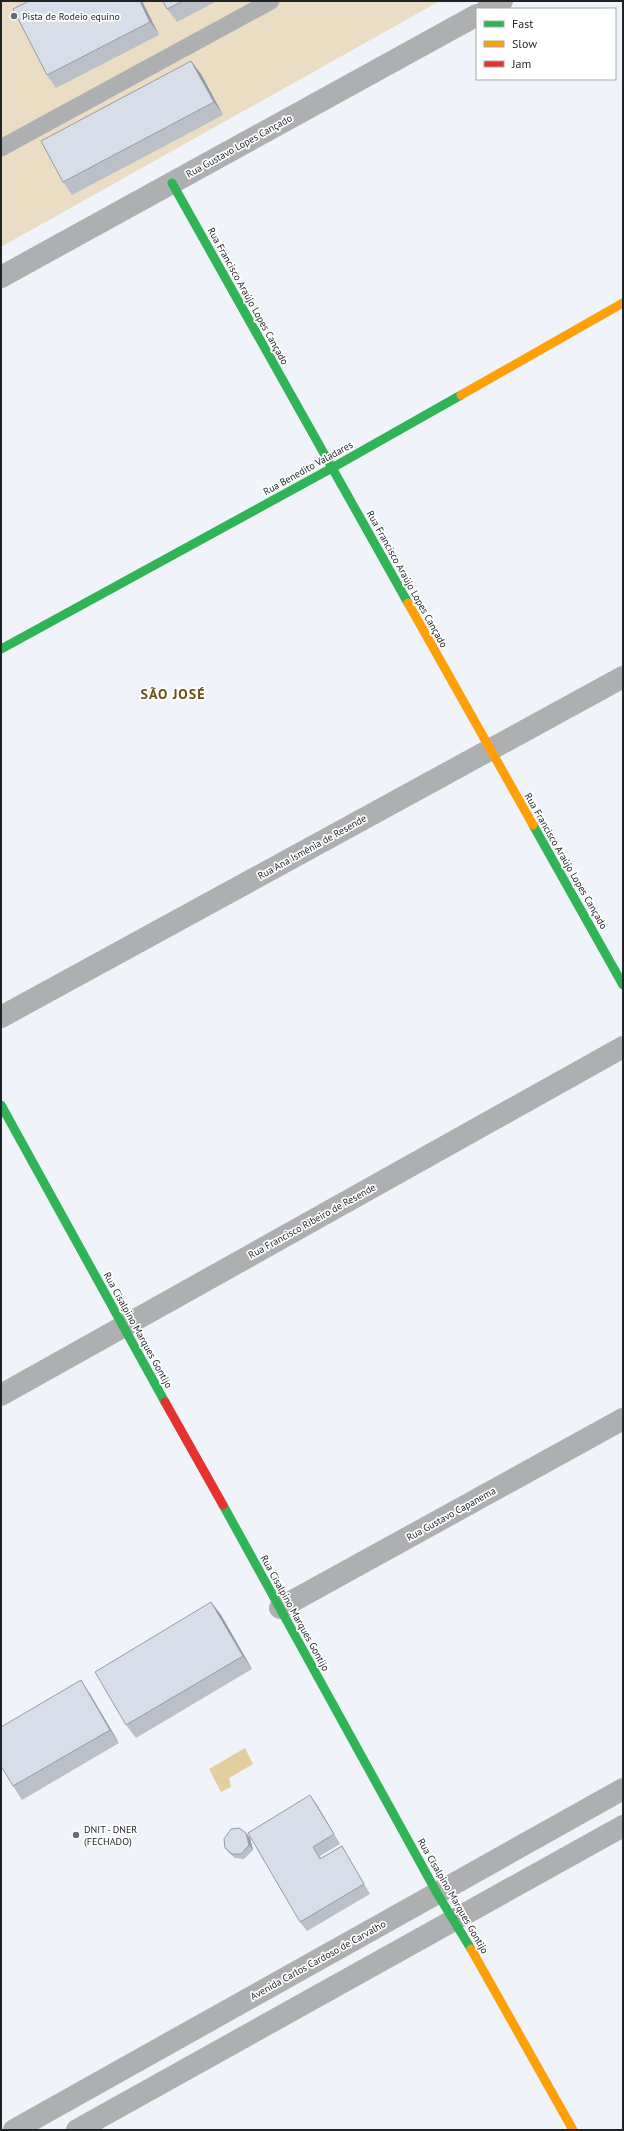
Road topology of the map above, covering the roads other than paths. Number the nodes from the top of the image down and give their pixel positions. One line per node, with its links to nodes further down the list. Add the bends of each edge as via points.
1 (271, 1): 5 (lane)
2 (502, 1): 3 (street)
3 (489, 8)
4 (476, 16): 6 (street, Rua Gustavo Lopes Cançado)
5 (1, 148)
6 (172, 183): 7 (street, Rua Gustavo Lopes Cançado); 9 (street, Rua Francisco Araújo Lopes Cançado)
7 (1, 278)
8 (623, 302): 9 (street, Rua Benedito Valadares)
9 (332, 468): 10 (street, Rua Benedito Valadares); 12 (street, Rua Francisco Araújo Lopes Cançado)
10 (1, 649)
11 (623, 677): 12 (street, Rua Ana Ismênia de Resende)
12 (490, 750): 13 (street, Rua Francisco Araújo Lopes Cançado); 14 (street, Rua Ana Ismênia de Resende)
13 (623, 985)
14 (1, 1017)
15 (623, 1047): 17 (street, Rua Francisco Ribeiro de Resende)
16 (1, 1105): 17 (street, Rua Cisalpino Marques Gontijo)
17 (124, 1326): 18 (street, Rua Francisco Ribeiro de Resende); 20 (street, Rua Cisalpino Marques Gontijo)
18 (1, 1395)
19 (623, 1420): 20 (street, Rua Gustavo Capanema)
20 (280, 1608): 23 (street, Rua Cisalpino Marques Gontijo)
21 (623, 1789): 23 (street, Avenida Carlos Cardoso de Carvalho)
22 (623, 1826): 24 (street)
23 (437, 1893): 24 (street, Rua Cisalpino Marques Gontijo); 25 (street, Avenida Carlos Cardoso de Carvalho)
24 (455, 1920): 26 (street); 27 (street, Rua Cisalpino Marques Gontijo)
25 (14, 2130)
26 (77, 2130)
27 (573, 2130)

